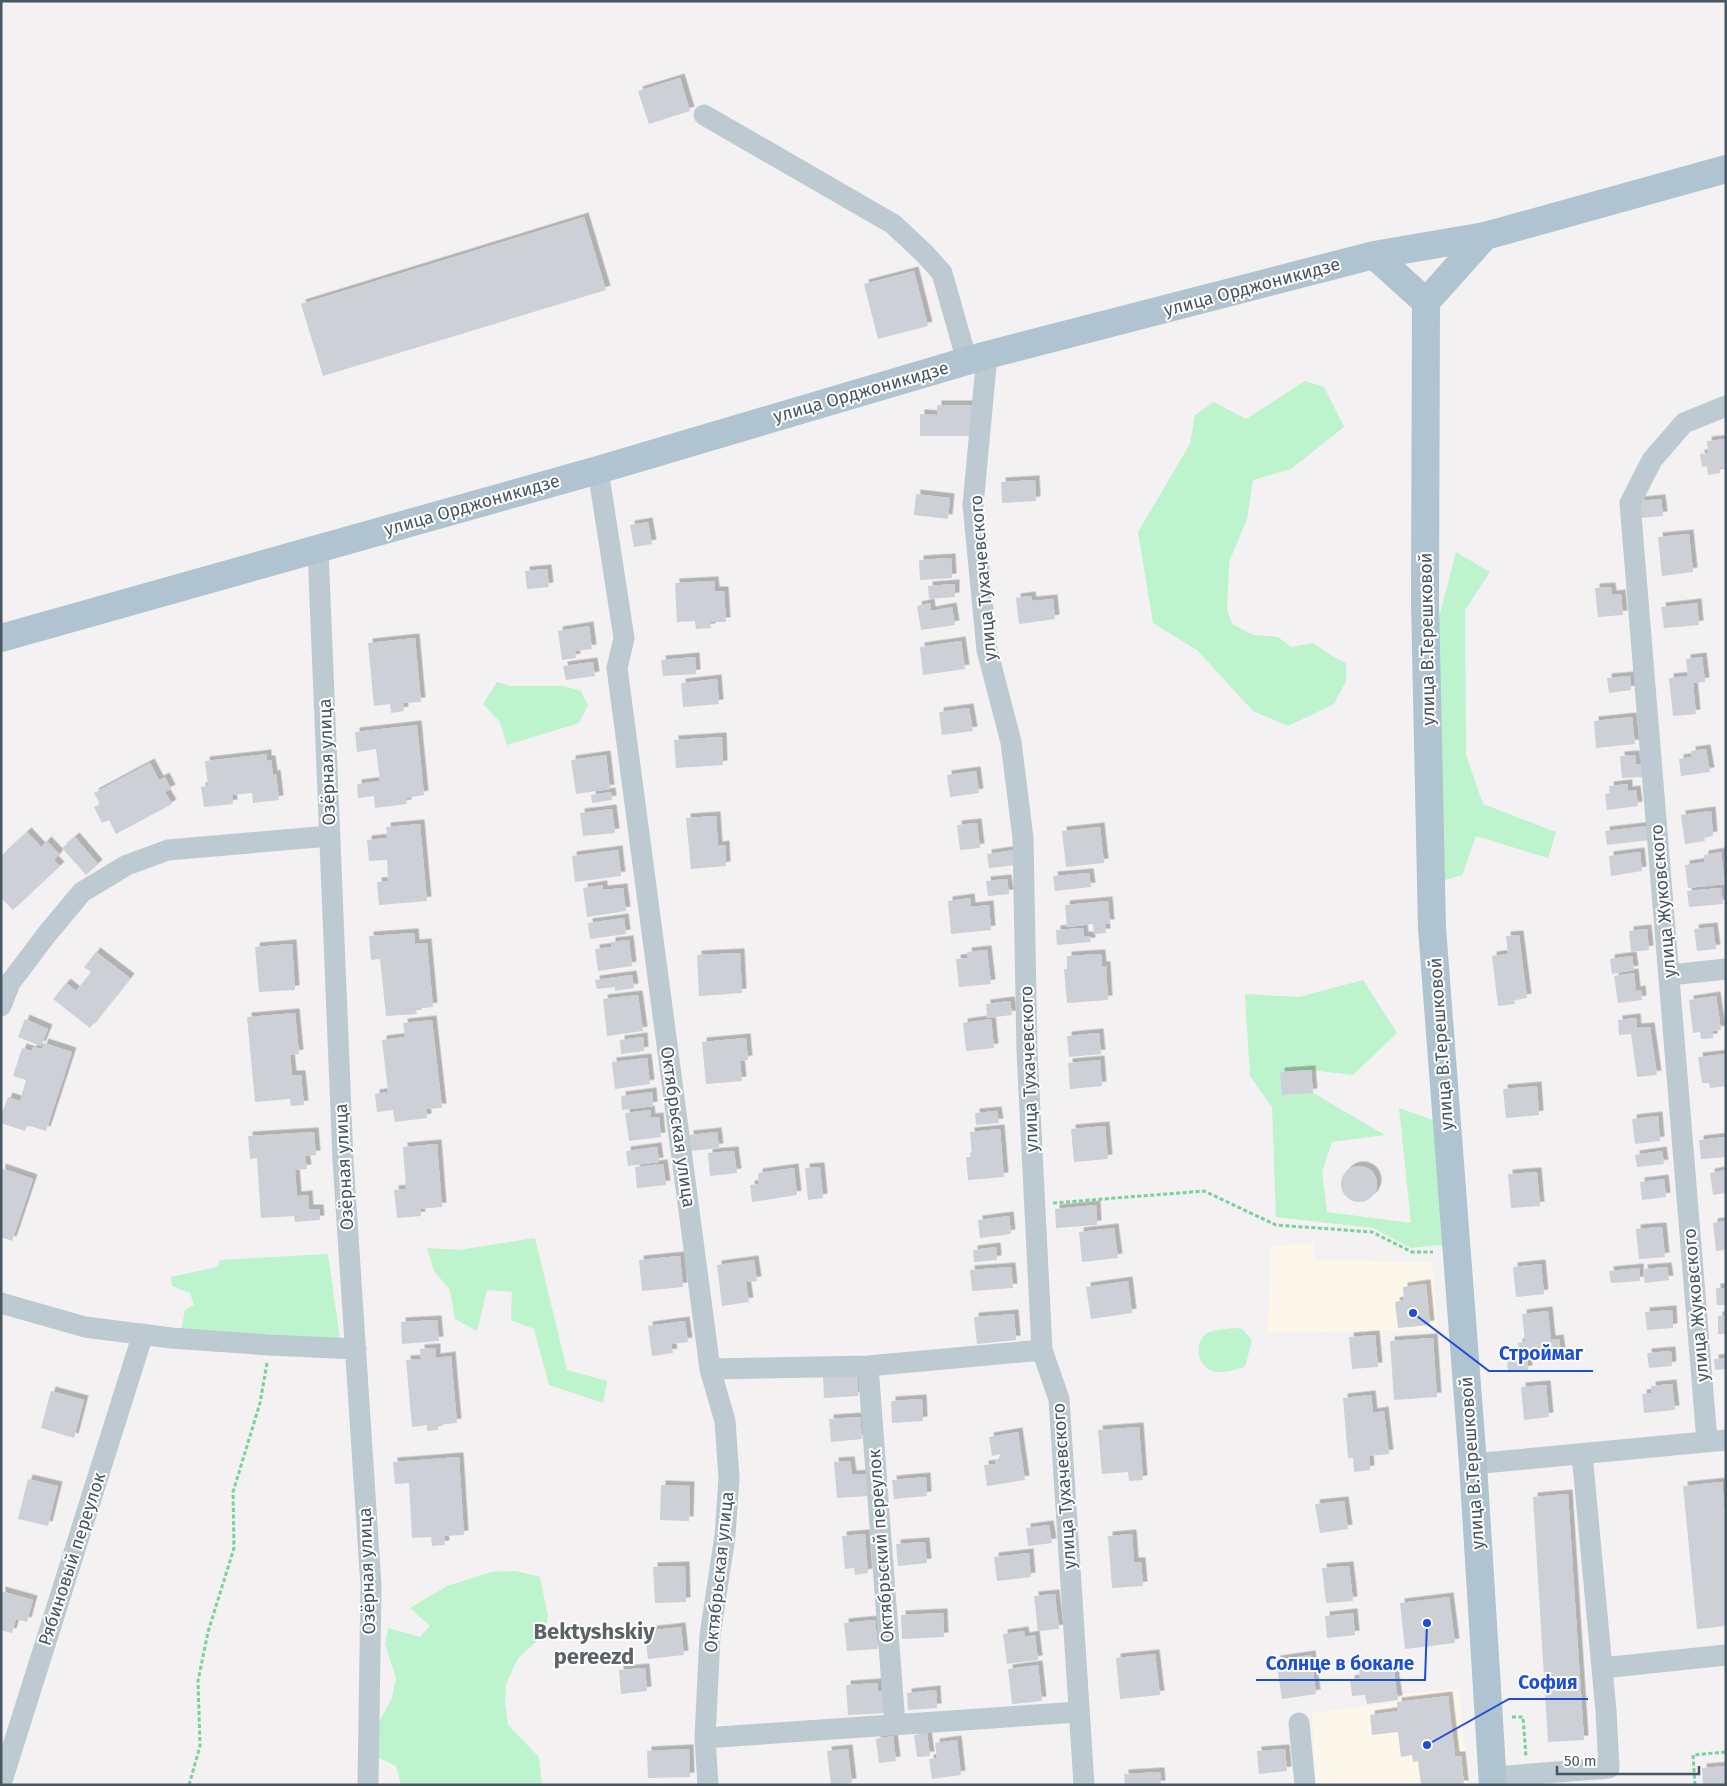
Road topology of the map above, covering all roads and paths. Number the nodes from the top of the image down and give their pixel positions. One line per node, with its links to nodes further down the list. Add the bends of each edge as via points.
1 (704, 115): 6 (street, via 893,224 942,273)
2 (1726, 169): 3 (main road, улица Орджоникидзе)
3 (1485, 236): 4 (main road, улица Орджоникидзе); 5 (main road)
4 (1374, 255): 5 (main road); 6 (main road, улица Орджоникидзе)
5 (1426, 302): 16 (main road, улица В.Терешковой, via 1425,602 1432,928)
6 (977, 358): 8 (main road, улица Орджоникидзе); 15 (street, улица Тухачевского, via 973,505 986,650 1011,742 1023,838 1027,1051)
7 (1726, 406): 13 (street, улица Жуковского, via 1684,423 1652,460 1630,503)
8 (598, 470): 9 (main road, улица Орджоникидзе); 23 (street, Октябрьская улица, via 624,638 617,668)
9 (318, 549): 10 (main road, улица Орджоникидзе); 11 (street, Озёрная улица)
10 (1, 638)
11 (330, 836): 14 (street, via 168,850 128,866 82,892 10,983); 20 (street, Озёрная улица, via 343,1160)
12 (1726, 970): 13 (street)
13 (1670, 975): 24 (street, улица Жуковского)
14 (1, 1006)
15 (1035, 1204): 16 (path, via 1204,1191 1276,1225 1372,1232 1412,1252); 21 (street, улица Тухачевского)
16 (1457, 1252): 26 (main road, улица В.Терешковой)
17 (1, 1303): 18 (street, via 85,1327)
18 (143, 1334): 19 (street); 36 (street, Рябиновый переулок)
19 (269, 1345): 20 (street); 37 (path, via 260,1403 233,1492 234,1548 208,1632 198,1681 200,1746)
20 (356, 1349): 38 (street, Озёрная улица, via 370,1586)
21 (1042, 1350): 22 (street); 29 (street, улица Тухачевского, via 1059,1399)
22 (868, 1366): 23 (street); 31 (street, Октябрьский переулок)
23 (710, 1369): 32 (street, Октябрьская улица, via 724,1421 729,1478 725,1536 710,1635)
24 (1716, 1441): 25 (street)
25 (1582, 1454): 26 (street); 28 (street)
26 (1473, 1464): 35 (main road, улица В.Терешковой)
27 (1726, 1655): 28 (street)
28 (1602, 1668): 34 (street)
29 (1078, 1712): 31 (street); 40 (street, улица Тухачевского)
30 (1299, 1723): 41 (street)
31 (895, 1725): 32 (street)
32 (705, 1738): 39 (street, Октябрьская улица)
33 (1726, 1752): 42 (path, via 1693,1755)
34 (1609, 1777): 35 (street)
35 (1493, 1781)
36 (1, 1784)
37 (189, 1785)
38 (368, 1785)
39 (708, 1785)
40 (1084, 1785)
41 (1305, 1785)
42 (1695, 1785)

